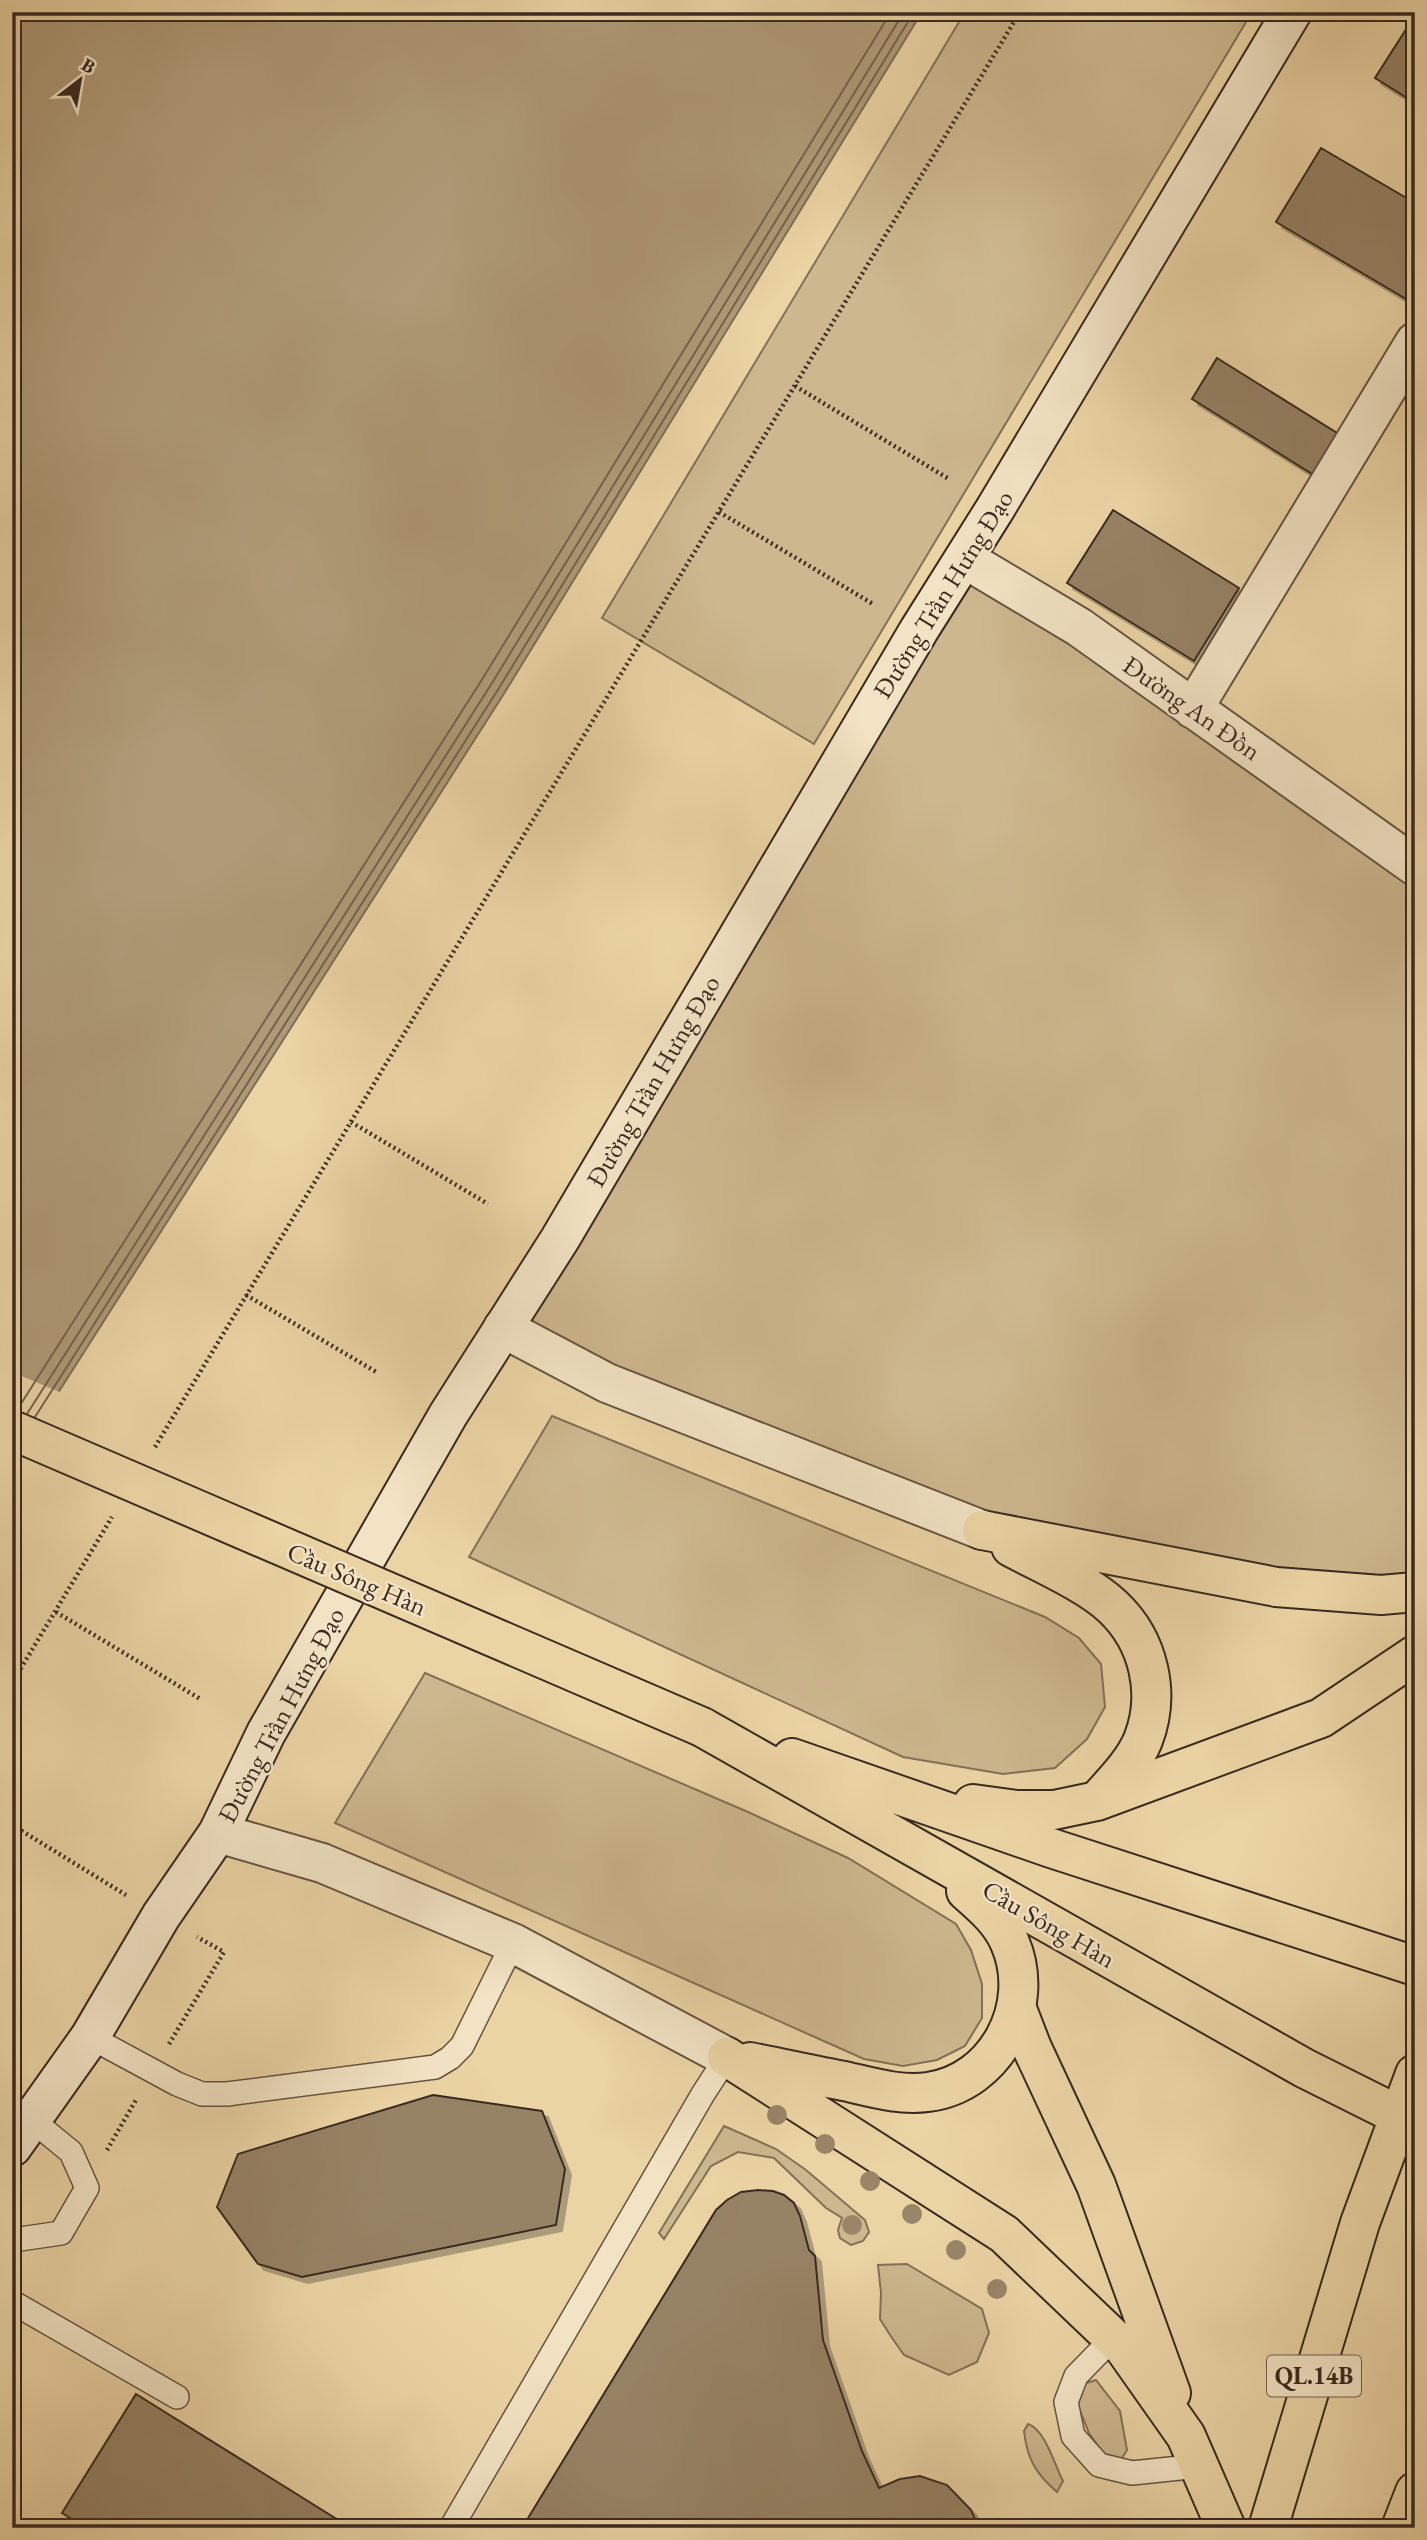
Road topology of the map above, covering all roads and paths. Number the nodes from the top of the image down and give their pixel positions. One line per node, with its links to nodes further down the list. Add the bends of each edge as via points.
1 (1020, 12): 4 (path)
2 (1292, 12): 7 (main road, Đường Trần Hưng Đạo)
3 (1415, 342): 9 (main road)
4 (795, 386): 5 (path); 6 (path)
5 (949, 479)
6 (719, 512): 8 (path); 11 (path)
7 (965, 559): 9 (main road, Đường An Đồn, via 1079,627); 14 (main road, Đường Trần Hưng Đạo)
8 (873, 604)
9 (1193, 709): 10 (main road, Đường An Đồn)
10 (1415, 866)
11 (351, 1122): 12 (path); 13 (path)
12 (488, 1204)
13 (246, 1295): 15 (path); 17 (path)
14 (503, 1328): 19 (main road, via 607,1383); 28 (main road, Đường Trần Hưng Đạo, via 447,1415 266,1733)
15 (378, 1373)
16 (12, 1430): 25 (main road, Cầu Sông Hàn, bridge)
17 (154, 1447)
18 (119, 1506): 21 (path)
19 (982, 1530): 20 (main road, via 1276,1587 1381,1595); 27 (main road, via 1112,1606 1136,1634 1149,1669 1152,1706 1142,1741)
20 (1415, 1592)
21 (55, 1612): 23 (path); 24 (path)
22 (1415, 1655): 27 (main road, via 1321,1718)
23 (12, 1683)
24 (202, 1700)
25 (702, 1727): 26 (main road, Cầu Sông Hàn); 29 (main road, Cầu Sông Hàn)
26 (891, 1793): 27 (main road, via 1016,1810 1054,1810); 31 (main road, Cầu Sông Hàn)
27 (1097, 1801)
28 (218, 1833): 30 (main road, via 323,1863); 33 (main road, Đường Trần Hưng Đạo, via 161,1916)
29 (912, 1846): 32 (main road, via 992,1914 1010,1942 1019,1975); 36 (main road, Cầu Sông Hàn, via 1304,2068)
30 (513, 1943): 33 (lane, via 461,2046 435,2067 227,2095 202,2094); 34 (main road)
31 (1415, 1966)
32 (1017, 2009): 34 (main road, via 1005,2041 984,2066 959,2083 928,2092 897,2093); 42 (main road, via 1096,2185)
33 (90, 2037): 37 (main road, Đường Trần Hưng Đạo)
34 (727, 2057): 40 (main road, via 1004,2234); 44 (lane)
35 (1415, 2074): 36 (main road, QL.14B)
36 (1407, 2119): 48 (main road, QL.14B, via 1360,2224)
37 (22, 2134): 38 (lane, via 71,2152 88,2188 61,2233)
38 (12, 2237)
39 (12, 2302): 41 (lane)
40 (1113, 2338): 42 (main road); 42 (lane, via 1076,2376 1066,2402 1073,2435 1099,2465 1132,2473)
41 (177, 2397)
42 (1193, 2451): 47 (main road)
43 (1415, 2492): 49 (main road)
44 (465, 2503): 45 (lane); 46 (lane)
45 (451, 2528)
46 (461, 2528)
47 (1226, 2528)
48 (1268, 2528)
49 (1401, 2528)

